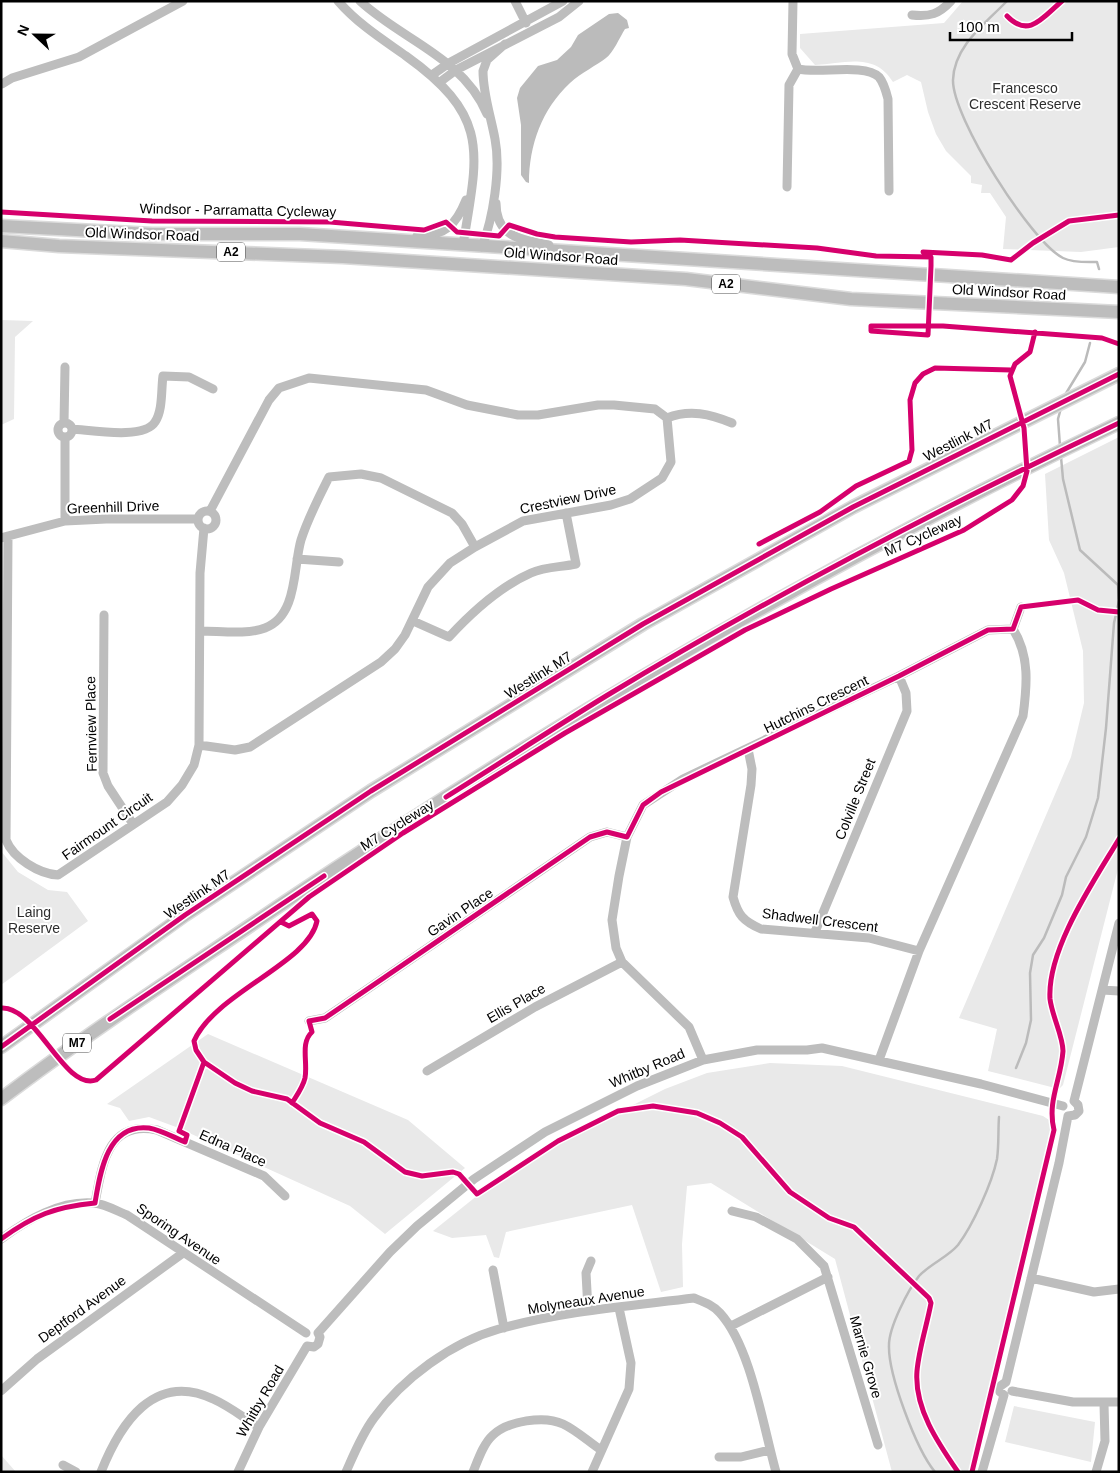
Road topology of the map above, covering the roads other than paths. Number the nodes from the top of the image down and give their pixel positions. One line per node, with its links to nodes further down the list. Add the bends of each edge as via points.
1 (183, 1): 17 (street, via 79,57)
2 (338, 1): 15 (street, via 371,32)
3 (360, 1): 12 (street, via 377,16)
4 (515, 1): 10 (street)
5 (563, 1): 10 (street)
6 (579, 1): 11 (street, via 559,17)
7 (793, 1): 13 (street, via 792,54)
8 (952, 1): 9 (street, via 935,14)
9 (912, 16)
10 (526, 23): 12 (street)
11 (505, 44): 14 (street); 19 (street, via 487,60 483,70)
12 (449, 63): 14 (street); 15 (street)
13 (798, 69): 22 (street, via 789,86); 23 (street, via 812,72 858,70 878,77 884,85 888,99)
14 (456, 70): 16 (street); 19 (street, via 476,94)
15 (432, 75): 16 (street)
16 (440, 82): 20 (street, via 461,108 469,127 474,153)
17 (2, 83): 18 (street)
18 (1, 94)
19 (493, 129): 21 (street, via 497,154)
20 (473, 180): 25 (street, via 458,219 451,228 438,234); 27 (street)
21 (496, 182): 28 (street); 29 (street, via 497,217 508,233 529,241)
22 (787, 187)
23 (889, 191)
24 (1, 226): 25 (highway, Old Windsor Road / A2, via 134,233)
25 (300, 234): 27 (highway, Old Windsor Road / A2)
26 (1, 241): 30 (highway, Old Windsor Road / A2)
27 (463, 245): 28 (highway, Old Windsor Road / A2); 30 (highway)
28 (482, 247): 29 (highway, Old Windsor Road / A2); 30 (highway, via 475,256)
29 (597, 254): 31 (highway, Old Windsor Road / A2)
30 (460, 265): 32 (highway, Old Windsor Road / A2, via 686,279 885,301)
31 (1119, 287)
32 (1119, 312)
33 (65, 367): 37 (street)
34 (1119, 374): 70 (highway, Westlink M7, via 852,507 643,624 371,791 185,915)
35 (213, 389): 40 (street, via 189,377 163,376 158,415 149,428 135,432)
36 (667, 418): 39 (street, via 682,413 705,414); 42 (street, via 655,409 614,405 518,415 467,406 426,390 309,378 279,388 269,400); 43 (street, Crestview Drive, via 671,462 662,478 630,498 611,505)
37 (64, 423): 40 (street); 41 (street, via 59,425 58,431)
38 (1119, 423): 74 (highway, M7, via 1013,474 769,603 607,696 368,846 110,1019)
39 (732, 424)
40 (72, 429): 41 (street)
41 (65, 437): 45 (street)
42 (210, 511): 44 (street, via 202,512); 46 (street, via 215,521 212,526)
43 (566, 513): 48 (street, Crestview Drive, via 523,520); 53 (street, via 576,564 532,572 473,610 449,637)
44 (198, 519): 45 (street, Greenhill Drive); 46 (street)
45 (65, 521): 47 (street, Greenhill Drive)
46 (204, 528): 55 (street, Fairmount Circuit, via 200,573)
47 (5, 537): 56 (street, Fairmount Circuit)
48 (475, 547): 49 (street, via 452,513 381,478 361,474 329,477 309,519); 53 (street, Crestview Drive, via 438,575 428,587)
49 (297, 559): 50 (street); 55 (street, via 291,597 276,621 255,631)
50 (339, 562)
51 (1021, 607): 54 (street)
52 (104, 615): 61 (street, Fernview Place, via 103,773)
53 (413, 621): 58 (street, Crestview Drive, via 395,649 380,662 250,747 235,750)
54 (1013, 629): 57 (street, Hutchins Crescent, via 988,630); 65 (street, via 1024,650 1026,686 1023,716)
55 (201, 631): 58 (street, Fairmount Circuit)
56 (5, 656): 60 (street, Fairmount Circuit)
57 (899, 676): 59 (street, Hutchins Crescent); 64 (street, Colville Street, via 906,693 907,710)
58 (200, 745): 61 (street, Fairmount Circuit, via 194,765 182,785 167,802)
59 (748, 750): 62 (street, Hutchins Crescent, via 661,792 643,805); 64 (street, Shadwell Crescent, via 751,785 734,897 737,912 744,922 761,929)
60 (4, 776): 61 (street, Fairmount Circuit, via 6,840 17,856 41,870 52,874 65,872)
61 (133, 824)
62 (627, 837): 66 (street, Hutchins Crescent, via 612,920 616,948); 69 (street, Gavin Place, via 607,832 590,837 325,1018)
63 (1119, 923): 67 (street)
64 (816, 932): 65 (street, Shadwell Crescent, via 869,938)
65 (919, 951): 72 (street)
66 (622, 962): 71 (street, Hutchins Crescent, via 681,1017 695,1038); 73 (street, Ellis Place, via 535,1007)
67 (1102, 990): 68 (street); 75 (street)
68 (1119, 991)
69 (309, 1022)
70 (1, 1047)
71 (703, 1060): 72 (street, Whitby Road, via 758,1050 816,1048); 93 (street, Whitby Road, via 664,1074 573,1117 474,1179 390,1252)
72 (879, 1060): 76 (street, Whitby Road)
73 (426, 1072)
74 (1, 1098)
75 (1074, 1101): 76 (street); 77 (street, via 1079,1111)
76 (1063, 1106): 77 (street)
77 (1068, 1116): 86 (street)
78 (285, 1196): 79 (street, Edna Place, via 264,1176 157,1130 140,1128 127,1130 112,1144 102,1166)
79 (95, 1203): 81 (street, Sporing Avenue, via 68,1206 28,1219); 82 (street, Sporing Avenue, via 128,1215)
80 (732, 1211): 85 (street, Marnie Grove, via 756,1217 797,1239 824,1266)
81 (1, 1239)
82 (183, 1253): 92 (street, Sporing Avenue); 95 (street, Deptford Avenue, via 37,1359)
83 (591, 1261): 89 (street, via 586,1273)
84 (492, 1270): 91 (street)
85 (828, 1277): 90 (street); 100 (street, Marnie Grove)
86 (1031, 1278): 87 (street, via 1094,1292); 96 (street, via 1006,1382 1011,1386)
87 (1119, 1289)
88 (619, 1308): 89 (street, Molyneaux Avenue); 90 (street, Molyneaux Avenue, via 694,1298 710,1304); 101 (street, via 631,1363 629,1389)
89 (588, 1310): 91 (street, Molyneaux Avenue)
90 (730, 1326): 102 (street, Molyneaux Avenue, via 748,1368)
91 (504, 1328): 108 (street, Molyneaux Avenue, via 439,1357 403,1384 373,1418)
92 (306, 1333): 93 (street); 94 (street, via 304,1341)
93 (318, 1333): 94 (street, via 318,1344)
94 (307, 1346): 99 (street, Whitby Road)
95 (1, 1390)
96 (1008, 1393): 98 (street); 112 (street)
97 (1119, 1402): 98 (street)
98 (1104, 1404): 113 (street, via 1104,1441)
99 (259, 1428): 106 (street, via 214,1399 172,1392 147,1401 129,1420); 107 (street, Whitby Road)
100 (878, 1445)
101 (601, 1450): 109 (street, via 562,1424 545,1420 513,1424 494,1434 485,1445); 110 (street)
102 (770, 1450): 103 (street, via 741,1457); 111 (street, Molyneaux Avenue)
103 (719, 1457)
104 (63, 1465): 105 (street)
105 (76, 1472)
106 (101, 1472)
107 (238, 1472)
108 (346, 1472)
109 (473, 1472)
110 (592, 1472)
111 (776, 1472)
112 (982, 1472)
113 (1096, 1472)

